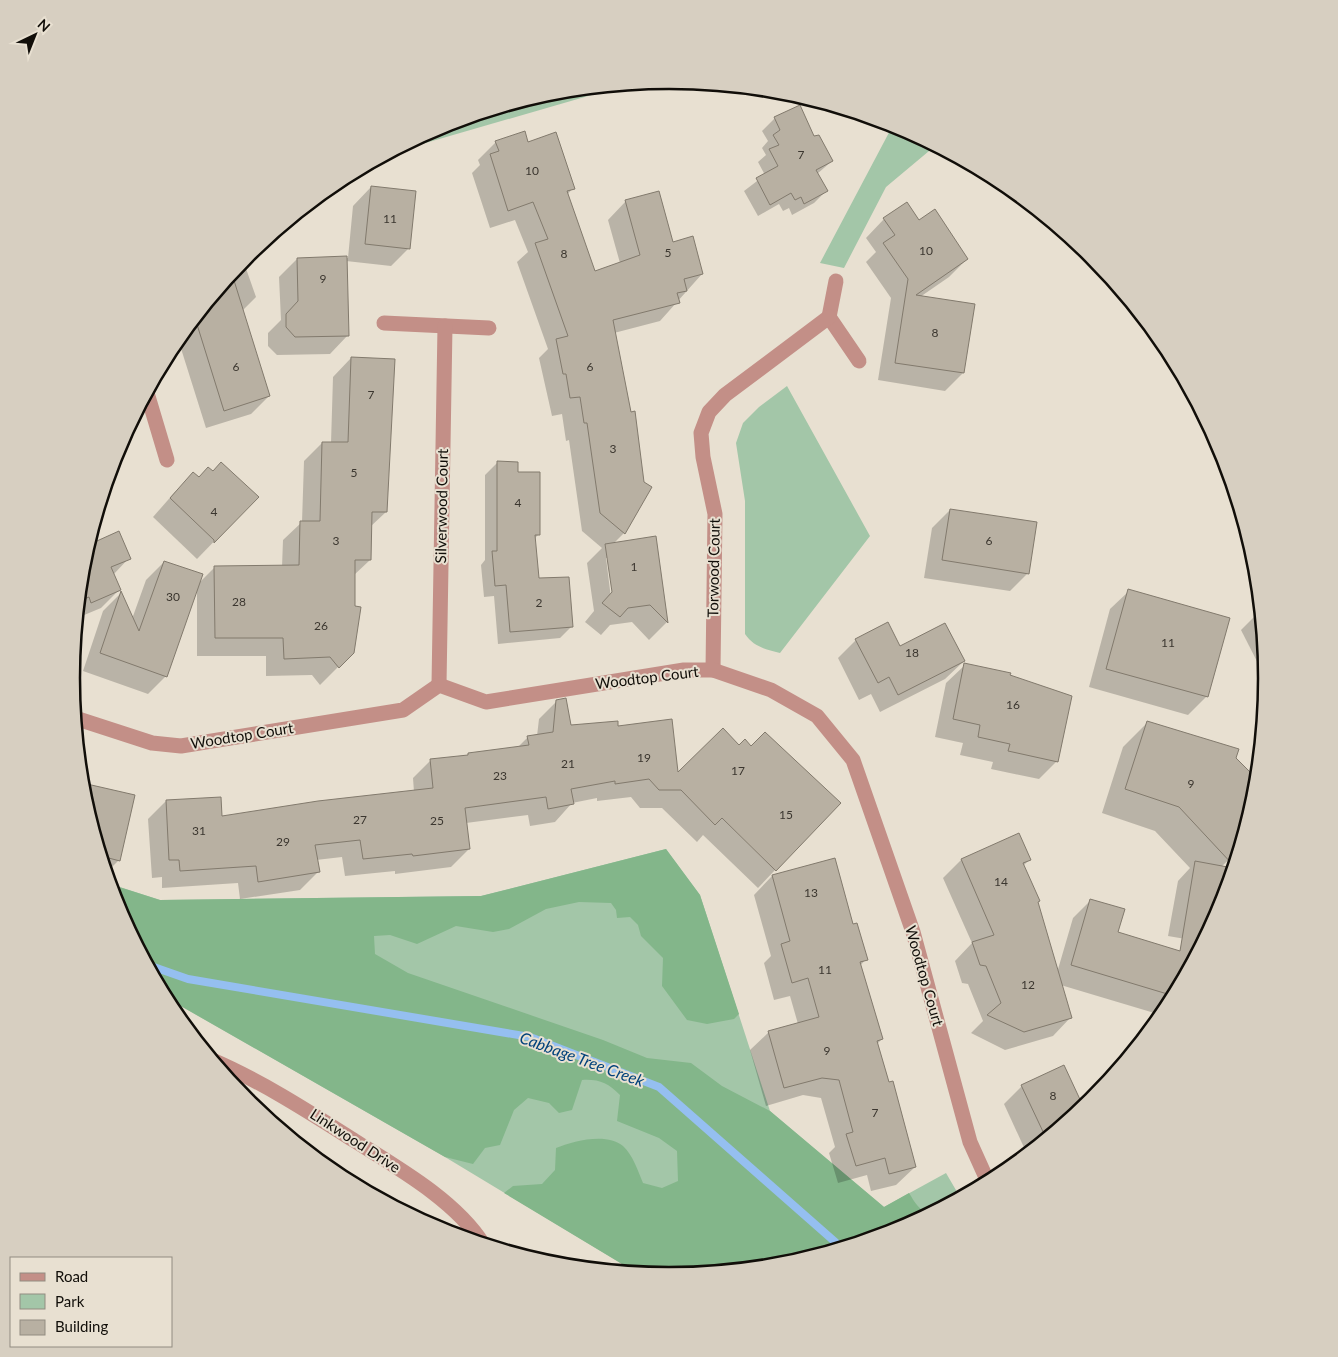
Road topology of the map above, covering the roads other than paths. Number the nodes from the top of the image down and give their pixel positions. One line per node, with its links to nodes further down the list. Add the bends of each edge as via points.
1 (836, 281): 2 (street)
2 (829, 317): 6 (street); 9 (street, Torwood Court, via 726,395 709,412 701,433 715,514)
3 (384, 323): 4 (street)
4 (446, 326): 5 (street); 10 (street, Silverwood Court)
5 (489, 328)
6 (859, 361)
7 (149, 403): 8 (street)
8 (167, 460)
9 (712, 670): 10 (street, Woodtop Court, via 684,670 486,702); 13 (street, Woodtop Court, via 771,690 817,716 853,760 913,932 970,1142)
10 (439, 685): 11 (street, Woodtop Court, via 403,710 181,746 152,743)
11 (81, 720)
12 (225, 1065): 14 (street, Linkwood Drive, via 289,1099 422,1184)
13 (985, 1175)
14 (478, 1235)

